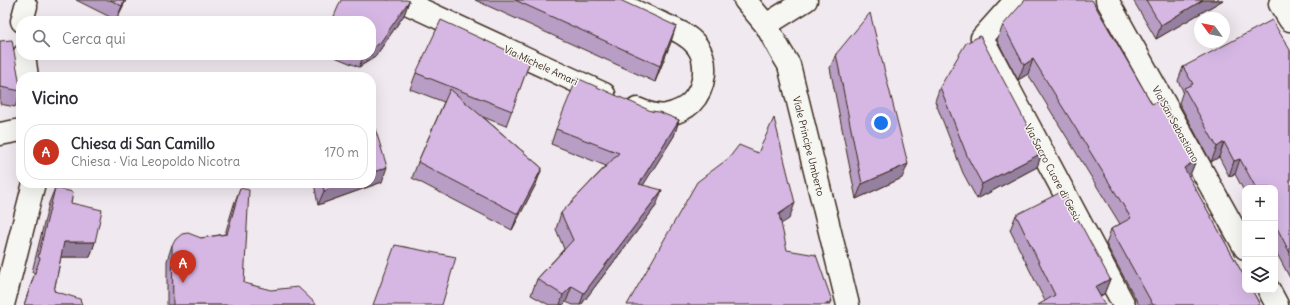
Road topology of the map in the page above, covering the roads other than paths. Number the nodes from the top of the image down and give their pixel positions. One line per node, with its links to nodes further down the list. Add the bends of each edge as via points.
1 (400, 0): 2 (street, Via Michele Amari, via 651,115 679,111 691,103 702,87 704,73 703,58 697,47 687,36)
2 (610, 0)
3 (744, 0): 7 (street, Viale Principe Umberto)
4 (806, 0): 7 (street)
5 (1016, 0): 17 (street, Via Sacro Cuore di Gesù, via 982,38)
6 (1108, 0): 13 (street, Via San Sebastiano)
7 (766, 25): 16 (street, Viale Principe Umberto, via 790,65)
8 (25, 60): 9 (street)
9 (26, 72)
10 (16, 131): 11 (street)
11 (0, 134)
12 (33, 188): 15 (street)
13 (1242, 243)
14 (1270, 293): 18 (street)
15 (3, 305)
16 (848, 305)
17 (1124, 305)
18 (1277, 305)

